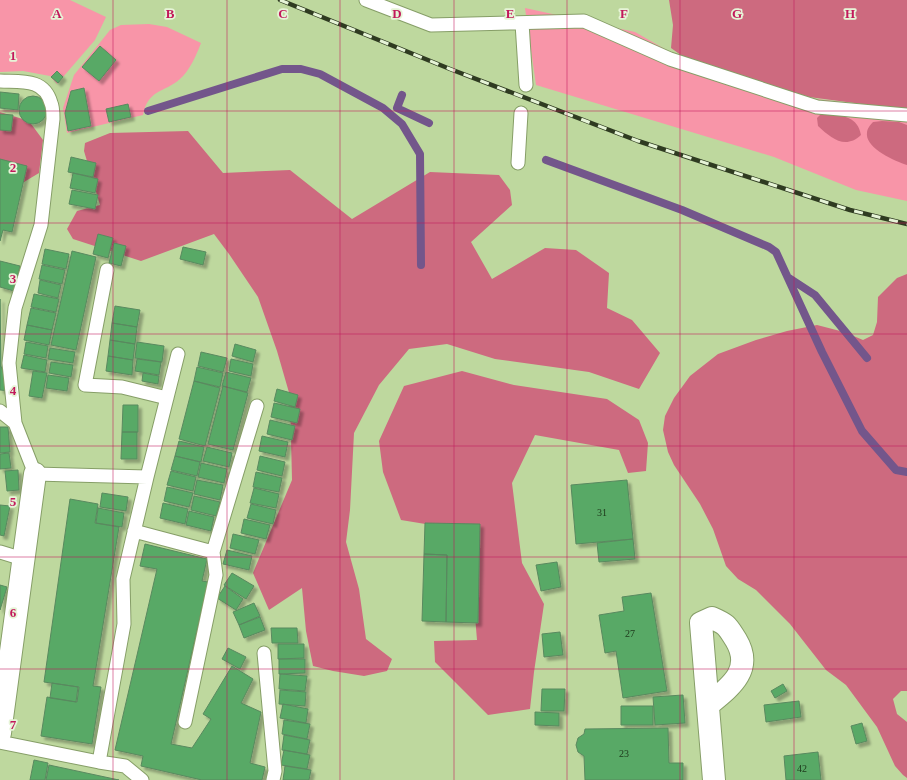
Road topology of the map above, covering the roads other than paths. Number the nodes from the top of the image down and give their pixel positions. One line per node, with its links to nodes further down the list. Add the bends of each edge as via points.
1 (366, 0): 2 (lane, via 431,26)
2 (522, 23): 4 (lane); 6 (lane, via 584,21 670,59 817,107)
3 (0, 81): 13 (lane, via 40,85 52,103 53,119 41,225 15,308 9,363)
4 (526, 85)
5 (521, 112): 7 (lane)
6 (907, 114)
7 (518, 163)
8 (107, 270): 10 (lane, via 85,385 122,387)
9 (178, 354): 10 (lane)
10 (167, 398): 15 (lane)
11 (257, 406): 18 (lane)
12 (0, 410): 13 (lane)
13 (16, 423): 14 (lane)
14 (35, 474): 15 (lane); 19 (street)
15 (147, 477): 16 (lane)
16 (134, 531): 18 (lane); 26 (lane, via 123,579 124,624)
17 (0, 552): 19 (lane)
18 (213, 552): 23 (lane, via 216,575)
19 (24, 559): 20 (street)
20 (6, 638): 24 (street)
21 (264, 653): 28 (lane)
22 (708, 705): 29 (street)
23 (185, 722)
24 (0, 733)
25 (0, 742): 26 (lane)
26 (99, 762): 27 (lane, via 125,766)
27 (142, 780)
28 (273, 780)
29 (714, 780)

